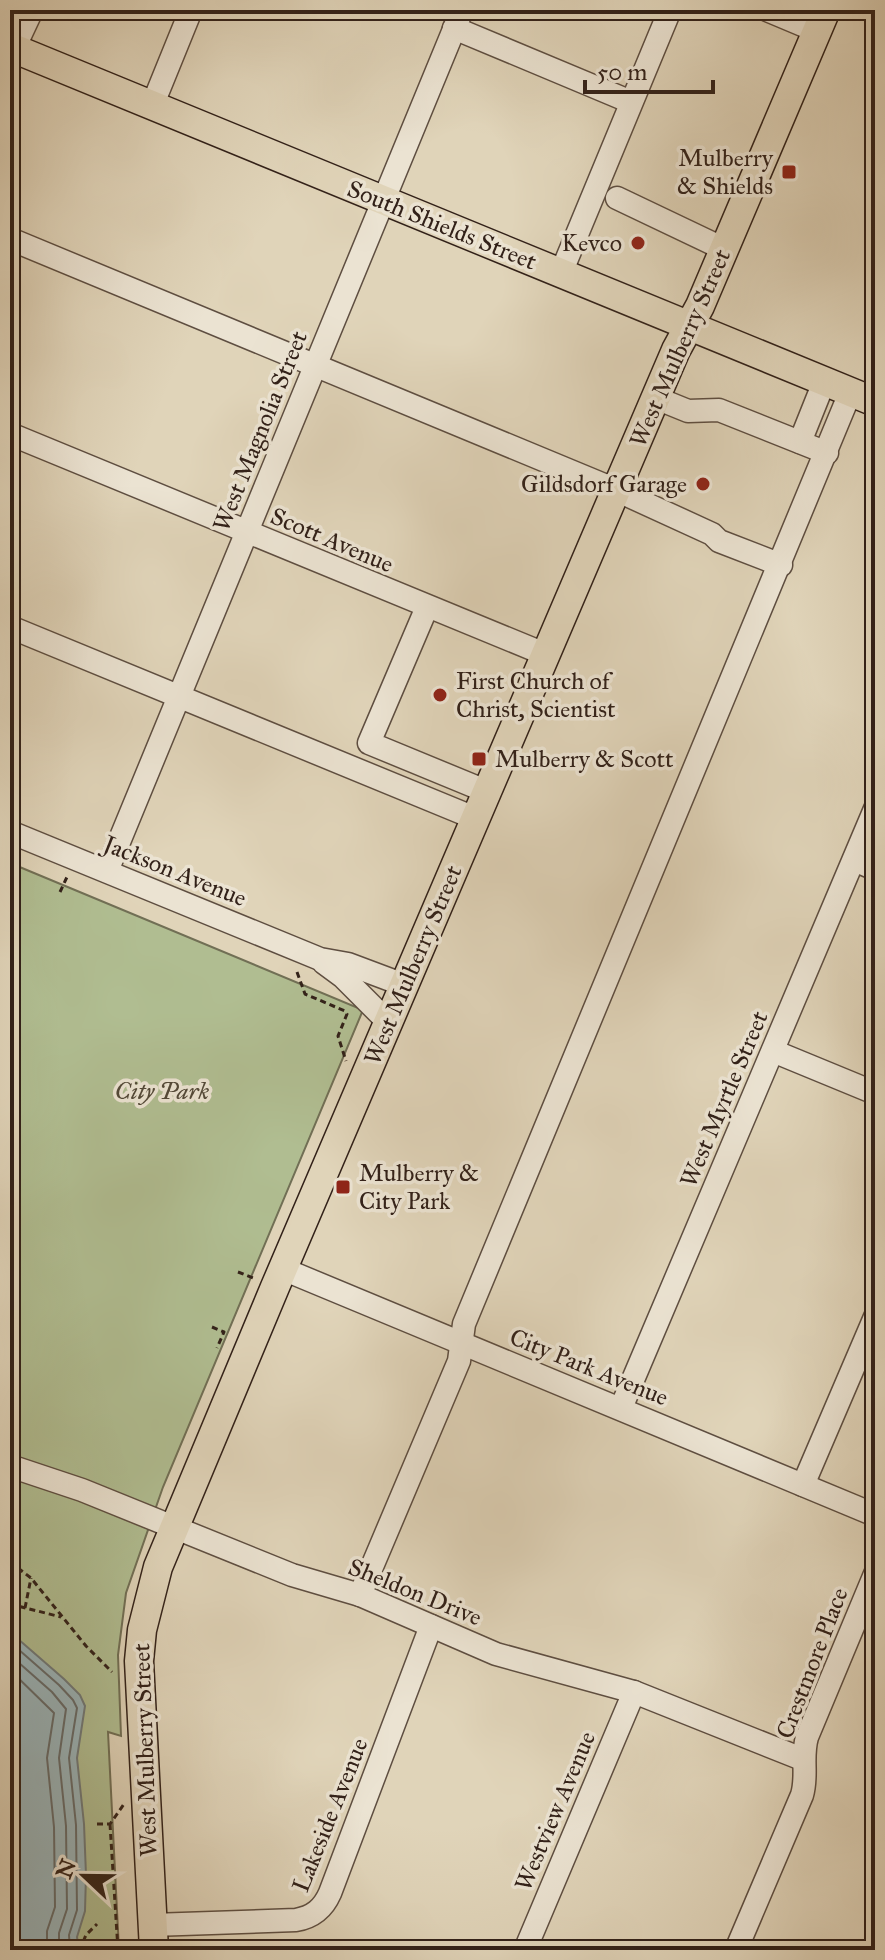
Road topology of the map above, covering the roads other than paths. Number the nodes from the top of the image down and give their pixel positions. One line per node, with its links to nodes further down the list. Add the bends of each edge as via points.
1 (32, 10): 7 (street)
2 (191, 10): 9 (street)
3 (670, 10): 8 (street)
4 (767, 10): 6 (street)
5 (458, 19): 8 (street); 11 (street, West Magnolia Street)
6 (821, 21): 13 (main road, West Mulberry Street)
7 (11, 51): 9 (main road, South Shields Street)
8 (631, 102): 14 (street)
9 (152, 106): 11 (main road, South Shields Street)
10 (617, 198): 13 (street)
11 (382, 201): 14 (main road, South Shields Street); 16 (street, West Magnolia Street)
12 (10, 239): 16 (street)
13 (724, 249): 15 (main road, West Mulberry Street)
14 (561, 273): 15 (main road, South Shields Street)
15 (689, 327): 17 (main road, South Shields Street); 18 (main road, West Mulberry Street)
16 (315, 366): 23 (street); 24 (street, West Magnolia Street)
17 (824, 382): 19 (main road, South Shields Street); 21 (street)
18 (656, 398): 21 (street, via 688,411 719,410); 23 (main road, West Mulberry Street)
19 (863, 398): 22 (street)
20 (10, 434): 24 (street, Scott Avenue)
21 (800, 442): 22 (street)
22 (827, 453): 25 (street)
23 (616, 490): 25 (street); 28 (main road, West Mulberry Street)
24 (247, 532): 26 (street, Scott Avenue); 29 (street, West Magnolia Street)
25 (781, 565): 44 (street, via 470,1309)
26 (427, 607): 28 (street, Scott Avenue); 30 (street, via 369,743)
27 (10, 627): 29 (street)
28 (547, 655): 30 (main road, West Mulberry Street)
29 (180, 697): 32 (street); 36 (street, West Magnolia Street)
30 (488, 792): 32 (main road, West Mulberry Street)
31 (875, 809): 34 (street, West Myrtle Street)
32 (477, 819): 38 (main road, West Mulberry Street)
33 (10, 832): 36 (street, Jackson Avenue)
34 (854, 860): 35 (street); 40 (street, West Myrtle Street)
35 (875, 869)
36 (107, 871): 37 (street, Jackson Avenue)
37 (320, 959): 38 (street, Jackson Avenue); 39 (street, Jackson Avenue)
38 (404, 985): 39 (main road, West Mulberry Street)
39 (388, 1022): 42 (main road, West Mulberry Street)
40 (773, 1051): 41 (street); 45 (street, West Myrtle Street)
41 (875, 1093)
42 (283, 1269): 44 (street, City Park Avenue); 49 (main road, West Mulberry Street)
43 (875, 1317): 47 (street)
44 (461, 1343): 45 (street, City Park Avenue); 51 (street, via 459,1361)
45 (621, 1408): 47 (street, City Park Avenue)
46 (10, 1466): 49 (street, Sheldon Drive)
47 (803, 1485): 48 (street, City Park Avenue)
48 (875, 1515)
49 (174, 1527): 51 (street, Sheldon Drive, via 292,1575); 55 (main road, West Mulberry Street, via 148,1600 139,1661)
50 (875, 1574): 54 (street, Crestmore Place)
51 (360, 1595): 52 (street, Sheldon Drive)
52 (431, 1626): 53 (street, Sheldon Drive, via 496,1654); 55 (street, Lakeside Avenue, via 323,1907 296,1920)
53 (634, 1692): 54 (street, Sheldon Drive); 56 (street, Westview Avenue)
54 (802, 1759): 57 (street, Crestmore Place, via 802,1795)
55 (153, 1937)
56 (525, 1950)
57 (736, 1950)

